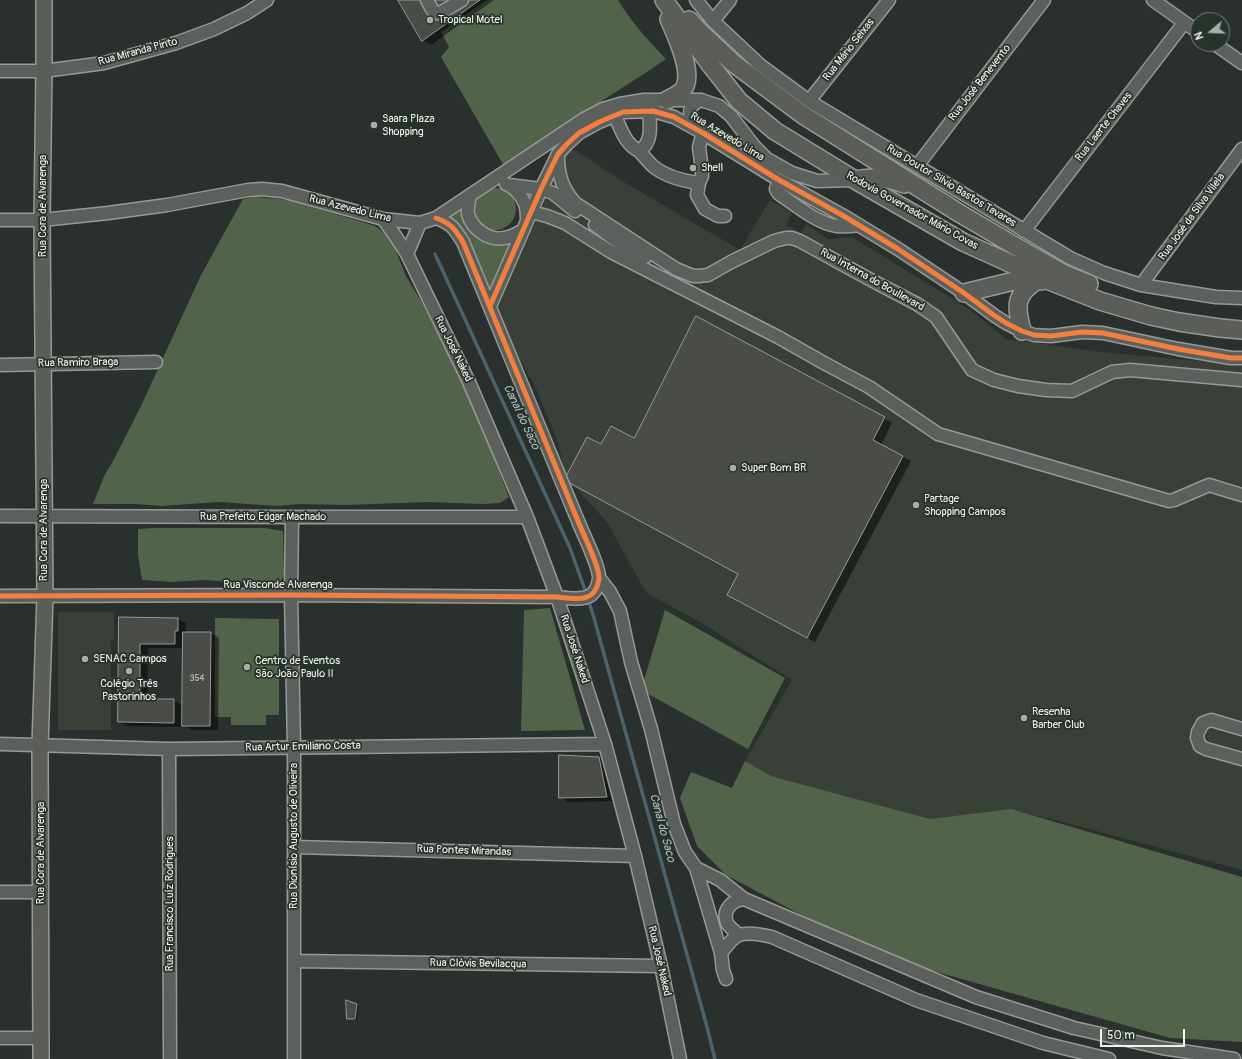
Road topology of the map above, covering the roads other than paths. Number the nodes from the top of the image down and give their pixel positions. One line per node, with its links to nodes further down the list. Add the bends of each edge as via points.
1 (44, 0): 19 (main road, Rua Cora de Alvarenga)
2 (267, 0): 19 (street, Rua Miranda Pinto, via 214,29 176,43 104,63)
3 (427, 0): 4 (street, via 437,14)
4 (462, 0)
5 (661, 0): 20 (highway, via 683,54 688,80 681,92)
6 (664, 0): 30 (highway, Rodovia Governador Mário Covas, via 739,101 775,131)
7 (672, 0): 36 (highway, Rodovia Governador Mário Covas, via 699,31 734,63 797,110)
8 (696, 0): 13 (street, Rua Doutor Silvio Bastos Tavares)
9 (730, 0): 13 (street)
10 (889, 0): 22 (street, Rua Mário Seixas)
11 (1044, 0): 29 (street, Rua José Benevento)
12 (1153, 0): 14 (street)
13 (713, 21): 22 (street, Rua Doutor Silvio Bastos Tavares, via 760,65)
14 (1184, 23): 15 (street); 44 (street, Rua Laerte Chaves)
15 (1190, 27)
16 (1226, 52): 17 (street)
17 (1242, 63)
18 (0, 71): 19 (street, Rua Miranda Pinto)
19 (44, 71): 41 (main road, Rua Cora de Alvarenga)
20 (667, 100): 21 (street, Rua Azevedo Lima); 31 (street, Rua Azevedo Lima, via 644,100 603,108)
21 (701, 100): 25 (street, via 694,102 690,108 691,117); 30 (street, Rua Azevedo Lima, via 719,106 767,159 792,173 817,181)
22 (809, 101): 29 (street, Rua Doutor Silvio Bastos Tavares)
23 (649, 111): 24 (street, Rua Azevedo Lima, via 623,112); 25 (street, Rua Azevedo Lima, via 674,117); 27 (street, via 651,134)
24 (614, 116): 27 (street, via 632,148); 28 (street, Rua Azevedo Lima, via 579,134)
25 (703, 134): 32 (street, via 699,147 702,170); 49 (street, Rua Azevedo Lima, via 859,225)
26 (1242, 149): 48 (street, Rua José da Silva Vilela)
27 (639, 151): 32 (street, via 654,167 670,177)
28 (558, 154): 34 (street, Rua Azevedo Lima); 46 (street, via 560,179 576,203 676,269 693,276)
29 (917, 166): 44 (street, Rua Doutor Silvio Bastos Tavares)
30 (855, 180): 36 (highway, via 876,177 891,179 941,206); 47 (highway, Rodovia Governador Mário Covas, via 963,242)
31 (489, 182): 33 (street); 35 (street, Rua Azevedo Lima)
32 (699, 183): 37 (street, via 697,195 705,209 718,216)
33 (509, 185): 34 (street); 42 (street, via 524,204)
34 (541, 189): 42 (street, Rua Azevedo Lima); 46 (street, Rua Interna do Boullevard, via 552,193 622,245 684,279 700,282)
35 (470, 195): 38 (street, Rua Azevedo Lima); 42 (street, via 468,214 476,228 483,233 503,238 514,235)
36 (960, 213): 52 (highway, Rodovia Governador Mário Covas, via 1064,274 1103,291 1160,307)
37 (725, 216)
38 (436, 218): 43 (street, Rua Azevedo Lima); 51 (street, via 454,228 463,242)
39 (383, 219): 41 (street, Rua Azevedo Lima, via 282,191 262,189 108,214); 43 (street, Rua Azevedo Lima); 45 (street, Rua José Naked)
40 (0, 220): 41 (street, Rua Azevedo Lima)
41 (42, 220): 57 (main road, Rua Cora de Alvarenga)
42 (527, 221): 51 (street, Rua Azevedo Lima); 60 (street, via 546,216 565,223 611,252 778,337 869,387 938,434 1169,501 1209,485)
43 (420, 223): 45 (street)
44 (1024, 231): 48 (street, Rua Doutor Silvio Bastos Tavares, via 1070,258)
45 (407, 254): 64 (street, Rua José Naked, via 469,382)
46 (708, 275): 59 (street, Rua Interna do Boullevard, via 774,241 792,238 917,304 936,317 972,370 994,380 1046,390 1072,391 1112,372 1130,370)
47 (1041, 281): 49 (highway, via 1014,281); 53 (highway, Rodovia Governador Mário Covas, via 1151,316); 54 (highway, via 1027,287 1021,296 1018,316)
48 (1141, 285): 50 (street, Rua Doutor Silvio Bastos Tavares, via 1216,297)
49 (964, 293): 54 (street, Rua Azevedo Lima, via 995,316)
50 (1242, 298)
51 (490, 306): 65 (street, via 593,557)
52 (1242, 320)
53 (1242, 330)
54 (1022, 331): 55 (street, via 1052,336 1082,332 1103,333 1178,350)
55 (1242, 358)
56 (156, 362): 57 (street, Rua Ramiro Braga)
57 (44, 364): 58 (street, Rua Ramiro Braga); 62 (main road, Rua Cora de Alvarenga)
58 (0, 365)
59 (1242, 380)
60 (1242, 495)
61 (0, 516): 62 (street, Rua Prefeito Edgar Machado)
62 (44, 516): 63 (street, Rua Prefeito Edgar Machado); 68 (main road, Rua Cora de Alvarenga)
63 (292, 517): 64 (street, Rua Prefeito Edgar Machado); 66 (street, Rua Dionísio Augusto de Oliveira)
64 (527, 517): 70 (street, Rua José Naked)
65 (599, 578): 69 (street); 71 (street)
66 (291, 595): 68 (street, Rua Visconde Alvarenga); 70 (street, Rua Visconde Alvarenga); 77 (street, Rua Dionísio Augusto de Oliveira)
67 (0, 596): 68 (street, Rua Visconde Alvarenga)
68 (44, 596): 75 (main road, Rua Cora de Alvarenga)
69 (590, 596): 70 (street, Rua Visconde Alvarenga); 71 (street)
70 (557, 597): 74 (street, Rua José Naked)
71 (617, 604): 81 (street, via 674,824 685,852)
72 (1242, 728): 78 (street, via 1211,720 1202,723 1197,738 1200,746 1206,749)
73 (0, 744): 75 (street, Rua Artur Emiliano Costa)
74 (605, 744): 77 (street, Rua Artur Emiliano Costa); 80 (street, Rua José Naked)
75 (40, 745): 76 (street, Rua Artur Emiliano Costa); 83 (main road, Rua Cora de Alvarenga)
76 (169, 748): 77 (street, Rua Artur Emiliano Costa); 93 (street, Rua Francisco Luíz Rodrigues)
77 (294, 748): 79 (street, Rua Dionísio Augusto de Oliveira)
78 (1242, 759)
79 (294, 847): 80 (street, Rua Pontes Mirandas); 87 (street, Rua Dionísio Augusto de Oliveira)
80 (635, 856): 88 (street, Rua José Naked)
81 (696, 868): 84 (street, via 720,880); 86 (street)
82 (0, 892): 83 (street)
83 (41, 892): 91 (main road, Rua Cora de Alvarenga)
84 (744, 899): 85 (street, via 739,899 729,906 726,918 731,928); 97 (street, via 976,997 1074,1028 1162,1048)
85 (739, 935): 86 (street); 96 (street, via 759,934 772,937 916,1000 1043,1043)
86 (721, 953): 89 (street)
87 (294, 961): 88 (street, Rua Clóvis Bevilacqua); 94 (street, Rua Dionísio Augusto de Oliveira)
88 (662, 966): 95 (street, Rua José Naked)
89 (726, 979)
90 (0, 1038): 91 (street)
91 (41, 1038): 92 (main road, Rua Cora de Alvarenga)
92 (41, 1059)
93 (170, 1059)
94 (294, 1059)
95 (680, 1059)
96 (1109, 1059)
97 (1234, 1059)

